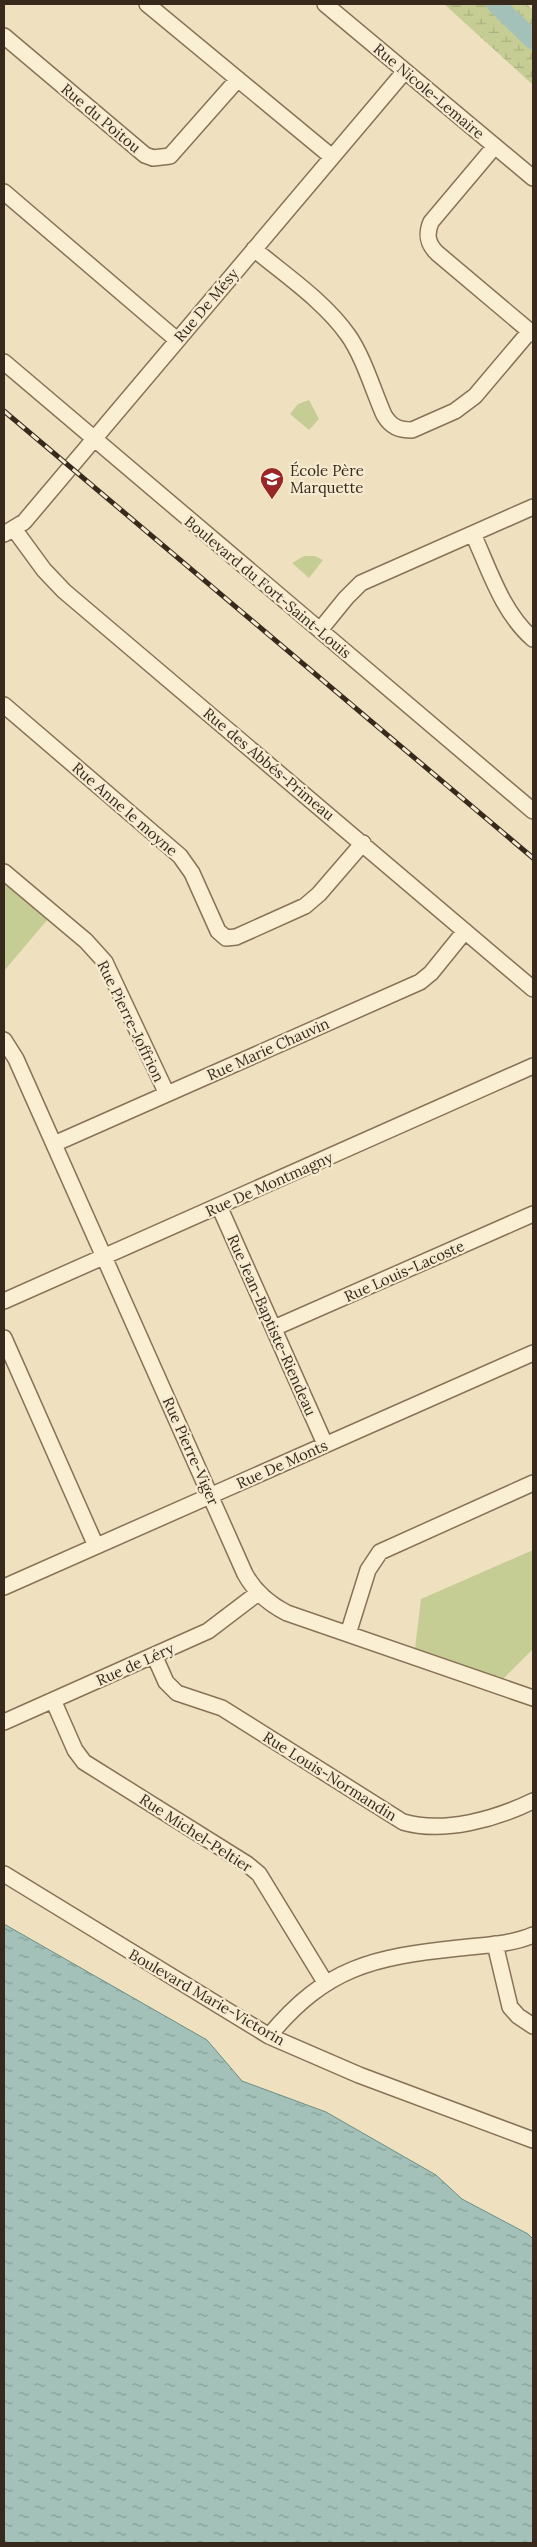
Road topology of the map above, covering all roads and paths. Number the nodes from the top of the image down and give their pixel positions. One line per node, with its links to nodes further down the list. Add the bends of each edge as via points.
1 (148, 4): 5 (street)
2 (325, 4): 4 (street, Rue Nicole-Lemaire)
3 (4, 36): 5 (street, Rue du Poitou, via 145,155 153,158 170,156)
4 (405, 71): 6 (street, Rue Nicole-Lemaire); 7 (street, Rue De Mésy)
5 (238, 78): 7 (street)
6 (495, 146): 8 (street, Rue Nicole-Lemaire); 11 (street, via 431,222 428,238 436,253)
7 (332, 157): 10 (street, Rue De Mésy)
8 (533, 178)
9 (4, 192): 12 (street)
10 (254, 249): 11 (street, via 327,311 343,329 353,344 384,415 389,423 403,430 412,430 465,405); 12 (street, Rue De Mésy)
11 (532, 332)
12 (177, 340): 14 (street, Rue De Mésy)
13 (4, 362): 14 (street, Boulevard du Fort-Saint-Louis)
14 (94, 439): 16 (street, Rue De Mésy, via 24,522); 18 (street, Boulevard du Fort-Saint-Louis)
15 (533, 507): 17 (street)
16 (9, 532): 22 (street, Rue des Abbés-Primeau, via 64,591)
17 (473, 534): 18 (street, via 361,583); 19 (street, via 508,609)
18 (320, 630): 21 (street, Boulevard du Fort-Saint-Louis)
19 (533, 639)
20 (4, 705): 22 (street, Rue Anne le moyne, via 180,856 192,873 218,931 226,938 236,937 305,906)
21 (533, 811)
22 (362, 843): 24 (street, Rue des Abbés-Primeau)
23 (4, 872): 28 (street, Rue Pierre-Joffrion, via 86,941 105,962)
24 (465, 931): 25 (street, Rue des Abbés-Primeau); 28 (street, Rue Marie Chauvin, via 420,982)
25 (533, 989)
26 (4, 1041): 29 (street, Rue Pierre-Viger, via 16,1059)
27 (533, 1066): 30 (street, Rue De Montmagny)
28 (167, 1094): 29 (street, Rue Marie Chauvin)
29 (54, 1144): 32 (street, Rue Pierre-Viger)
30 (219, 1206): 32 (street, Rue De Montmagny); 34 (street, Rue Jean-Baptiste-Riendeau)
31 (533, 1214): 34 (street, Rue Louis-Lacoste)
32 (105, 1256): 33 (street, Rue De Montmagny); 39 (street, Rue Pierre-Viger)
33 (4, 1301)
34 (274, 1328): 37 (street, Rue Jean-Baptiste-Riendeau)
35 (4, 1338): 40 (street)
36 (533, 1353): 37 (street, Rue De Monts)
37 (325, 1444): 39 (street, Rue De Monts)
38 (533, 1483): 43 (street, via 380,1552 368,1570)
39 (211, 1496): 40 (street, Rue De Monts); 42 (street, Rue Pierre-Viger, via 246,1574)
40 (96, 1546): 41 (street, Rue De Monts)
41 (4, 1586)
42 (258, 1593): 43 (street, Rue Pierre-Viger, via 287,1613); 44 (street, Rue de Léry, via 216,1627)
43 (348, 1634): 45 (street, Rue Pierre-Viger)
44 (154, 1655): 46 (street, Rue de Léry); 48 (street, Rue Louis-Normandin, via 166,1682 176,1693 222,1708 403,1822 431,1826 459,1823 492,1817)
45 (533, 1698)
46 (53, 1700): 47 (street, Rue de Léry); 52 (street, Rue Michel-Peltier, via 75,1750 84,1762 259,1874)
47 (4, 1722)
48 (533, 1801)
49 (4, 1874): 54 (street, Boulevard Marie-Victorin)
50 (533, 1935): 51 (street)
51 (495, 1944): 52 (street, via 389,1958); 53 (street, via 510,2007)
52 (325, 1982): 54 (street, via 291,2011)
53 (533, 2026)
54 (269, 2036): 55 (street, Boulevard Marie-Victorin, via 359,2075)
55 (533, 2140)

